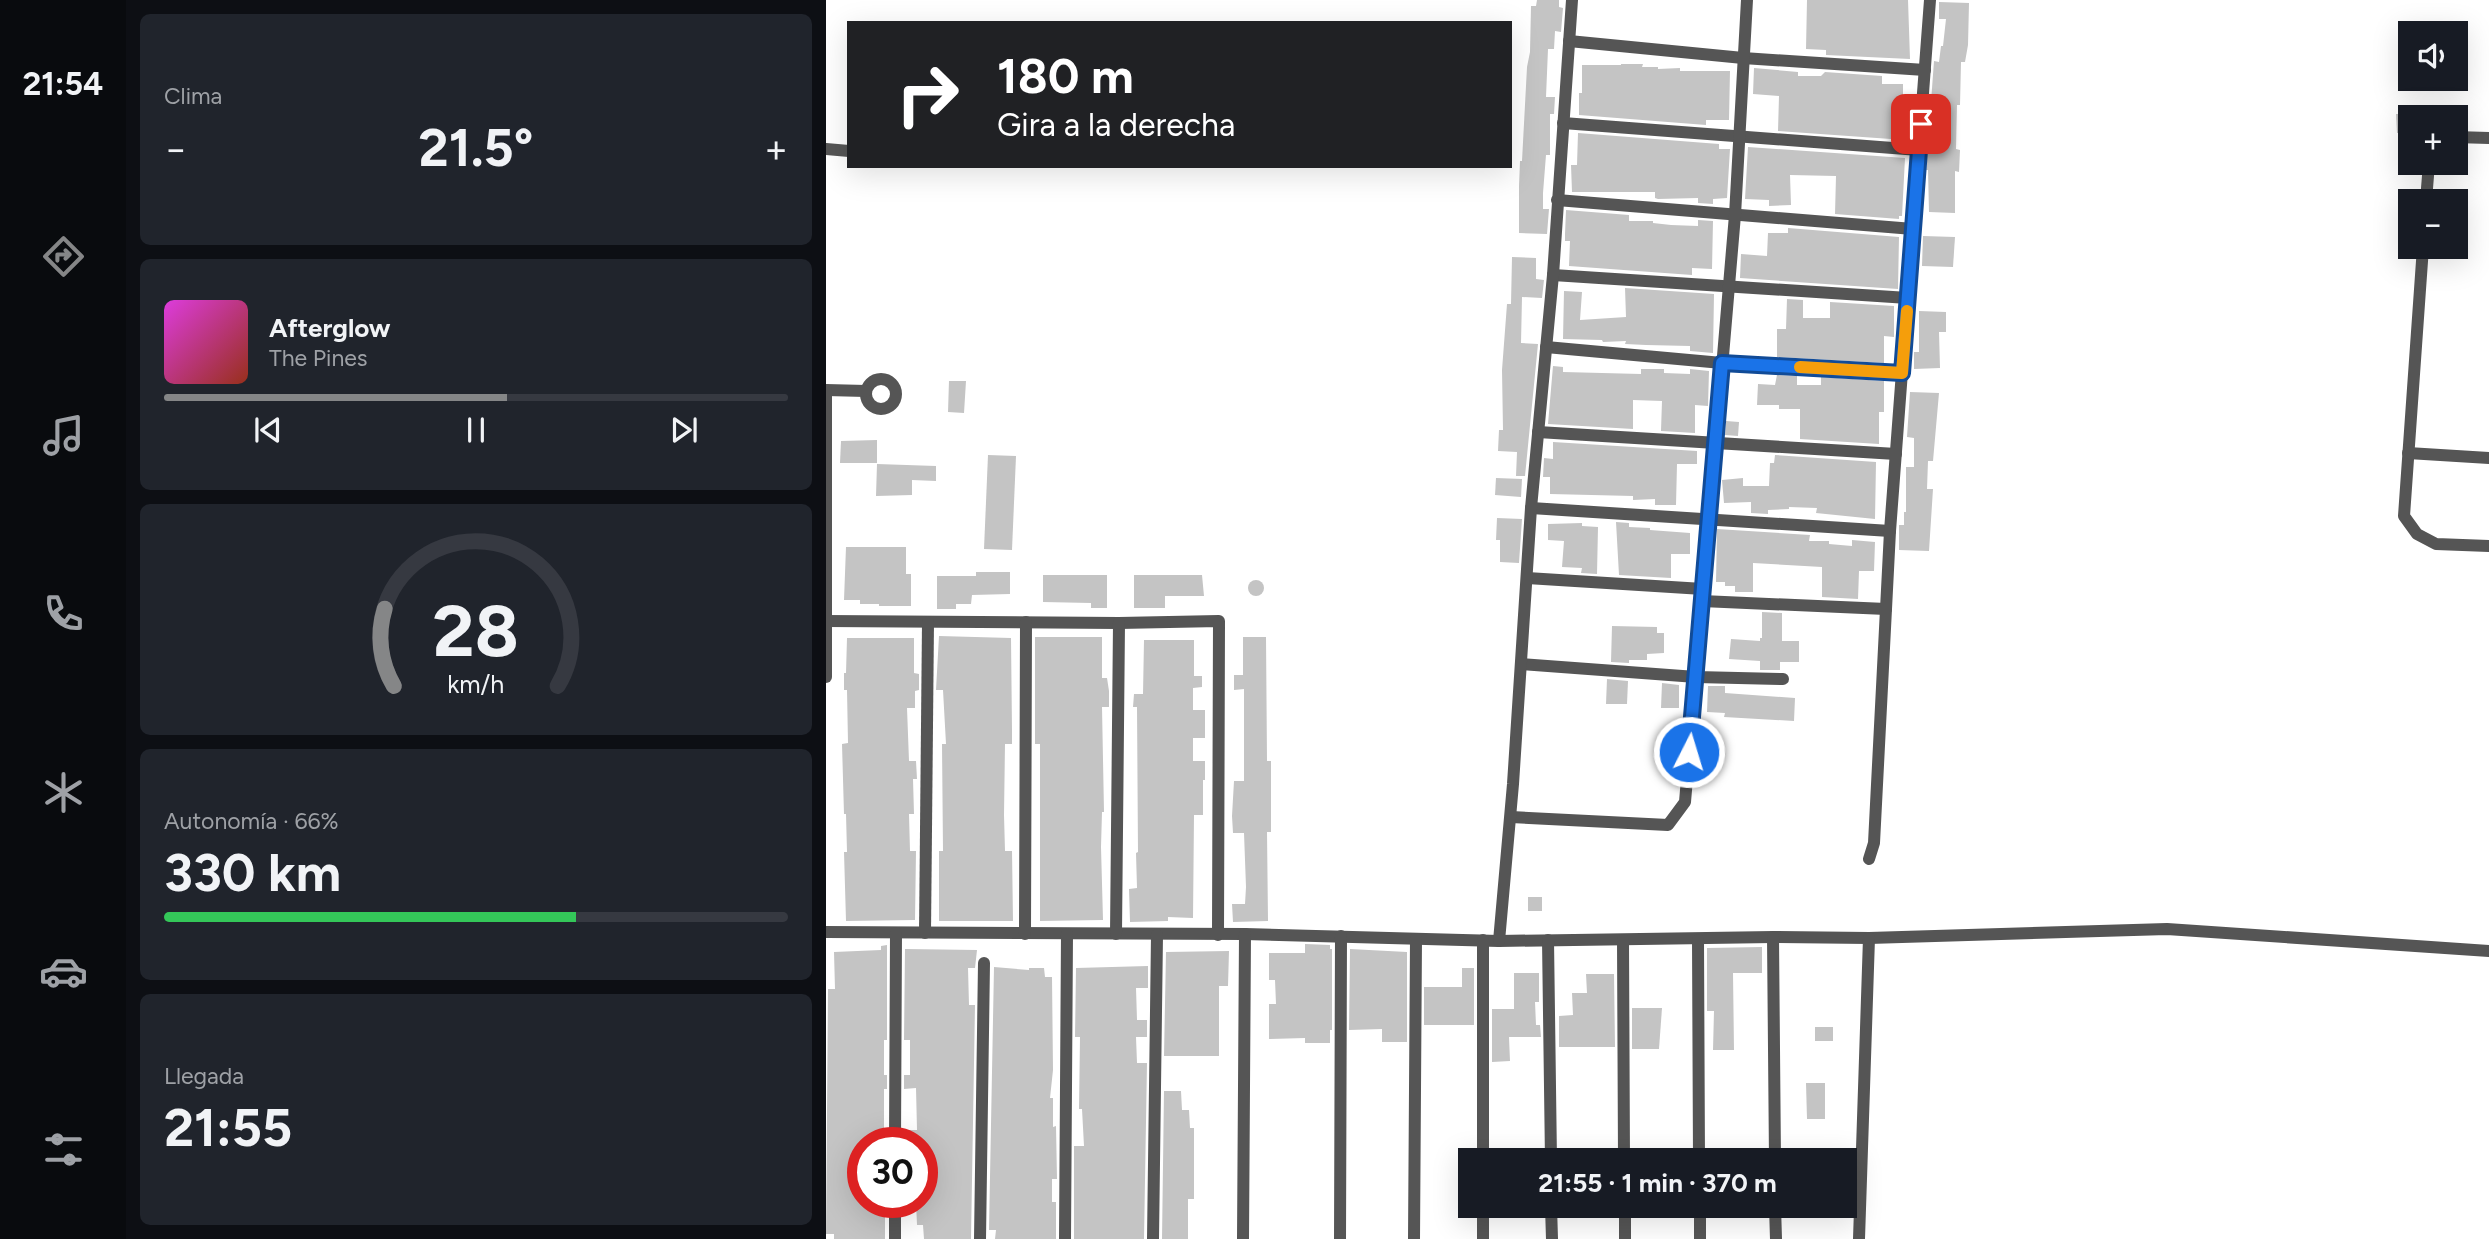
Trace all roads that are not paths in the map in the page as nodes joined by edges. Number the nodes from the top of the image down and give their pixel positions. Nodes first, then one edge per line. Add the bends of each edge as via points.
1 (1572, 0) edge
2 (1747, 0) edge
3 (1930, 0) edge
4 (1569, 41) junction
5 (1743, 58) junction
6 (1925, 70) junction
7 (1563, 123) junction
8 (1740, 136) junction
9 (2468, 137) edge
10 (2489, 138) edge
11 (826, 149) edge
12 (1919, 150) junction
13 (847, 151) edge
14 (1557, 200) junction
15 (1735, 215) junction
16 (1913, 229) junction
17 (2422, 259) edge
18 (1553, 275) junction
19 (1728, 286) junction
20 (1908, 299) junction
21 (1546, 347) junction
22 (1722, 363) junction
23 (1902, 373) junction
24 (826, 390) edge
25 (866, 391) dead end
26 (1538, 432) junction
27 (1715, 443) junction
28 (2408, 453) junction
29 (1896, 454) junction
30 (2489, 458) edge
31 (1531, 508) junction
32 (1709, 520) junction
33 (1890, 531) junction
34 (2489, 546) edge
35 (1527, 578) junction
36 (1702, 595) junction
37 (1886, 609) junction
38 (826, 621) edge
39 (928, 622) junction
40 (1026, 622) junction
41 (1119, 623) junction
42 (1521, 664) junction
43 (826, 677) edge
44 (1696, 677) junction
45 (1783, 679) dead end
46 (1511, 817) junction
47 (1869, 859) dead end
48 (826, 932) edge
49 (897, 933) junction
50 (925, 933) junction
51 (1025, 934) junction
52 (1067, 934) junction
53 (1116, 934) junction
54 (1245, 934) junction
55 (1157, 935) junction
56 (1218, 935) junction
57 (1341, 936) junction
58 (1773, 937) junction
59 (1416, 939) junction
60 (1869, 939) junction
61 (1483, 940) junction
62 (1548, 940) junction
63 (1623, 940) junction
64 (1698, 940) junction
65 (1499, 941) junction
66 (2489, 951) edge
67 (984, 963) dead end
68 (895, 1127) edge
69 (1483, 1148) edge
70 (1551, 1148) edge
71 (1624, 1148) edge
72 (1699, 1148) edge
73 (1775, 1148) edge
74 (895, 1218) edge
75 (1483, 1218) edge
76 (1551, 1218) edge
77 (1625, 1218) edge
78 (1700, 1218) edge
79 (1775, 1218) edge
80 (895, 1239) edge
81 (980, 1239) edge
82 (1065, 1239) edge
83 (1153, 1239) edge
84 (1243, 1239) edge
85 (1340, 1239) edge
86 (1414, 1239) edge
87 (1483, 1239) edge
88 (1552, 1239) edge
89 (1625, 1239) edge
90 (1700, 1239) edge
91 (1776, 1239) edge
92 (1859, 1239) edge

1 - 4 street
2 - 5 street
3 - 6 street
4 - 5 street
4 - 7 street
5 - 6 street
5 - 8 street
6 - 12 street
7 - 8 street
7 - 14 street
8 - 12 street
8 - 15 street
9 - 10 street
11 - 13 street
12 - 16 street
14 - 15 street
14 - 18 street
15 - 16 street
15 - 19 street
16 - 20 street
17 - 28 street
18 - 19 street
18 - 21 street
19 - 20 street
19 - 22 street
20 - 23 street
21 - 22 street
21 - 26 street
22 - 23 street
22 - 27 street
23 - 29 street
24 - 25 street
24 - 38 street
26 - 27 street
26 - 31 street
27 - 29 street
27 - 32 street
28 - 30 street
28 - 34 street via 2404,516 2417,534 2436,544
29 - 33 street
31 - 32 street
31 - 35 street
32 - 33 street
32 - 36 street
33 - 37 street
35 - 36 street
35 - 42 street
36 - 37 street
36 - 44 street
37 - 47 street via 1874,843
38 - 39 street
38 - 43 street
39 - 40 street
39 - 50 street
40 - 41 street
40 - 51 street
41 - 53 street
41 - 56 street via 1219,621
42 - 44 street
42 - 46 street
44 - 45 street
44 - 46 street via 1685,802 1668,825
46 - 65 street
48 - 49 street
49 - 50 street
49 - 68 street
50 - 51 street
51 - 52 street
52 - 53 street
52 - 82 street
53 - 55 street
54 - 56 street
54 - 57 street
54 - 84 street
55 - 56 street
55 - 83 street
57 - 59 street
57 - 85 street
58 - 60 street
58 - 64 street
58 - 73 street
59 - 61 street
59 - 86 street
60 - 66 street via 2167,929
60 - 92 street
61 - 65 street
61 - 69 street
62 - 63 street
62 - 65 street
62 - 70 street
63 - 64 street
63 - 71 street
64 - 72 street
67 - 81 street
74 - 80 street
75 - 87 street
76 - 88 street
77 - 89 street
78 - 90 street
79 - 91 street

